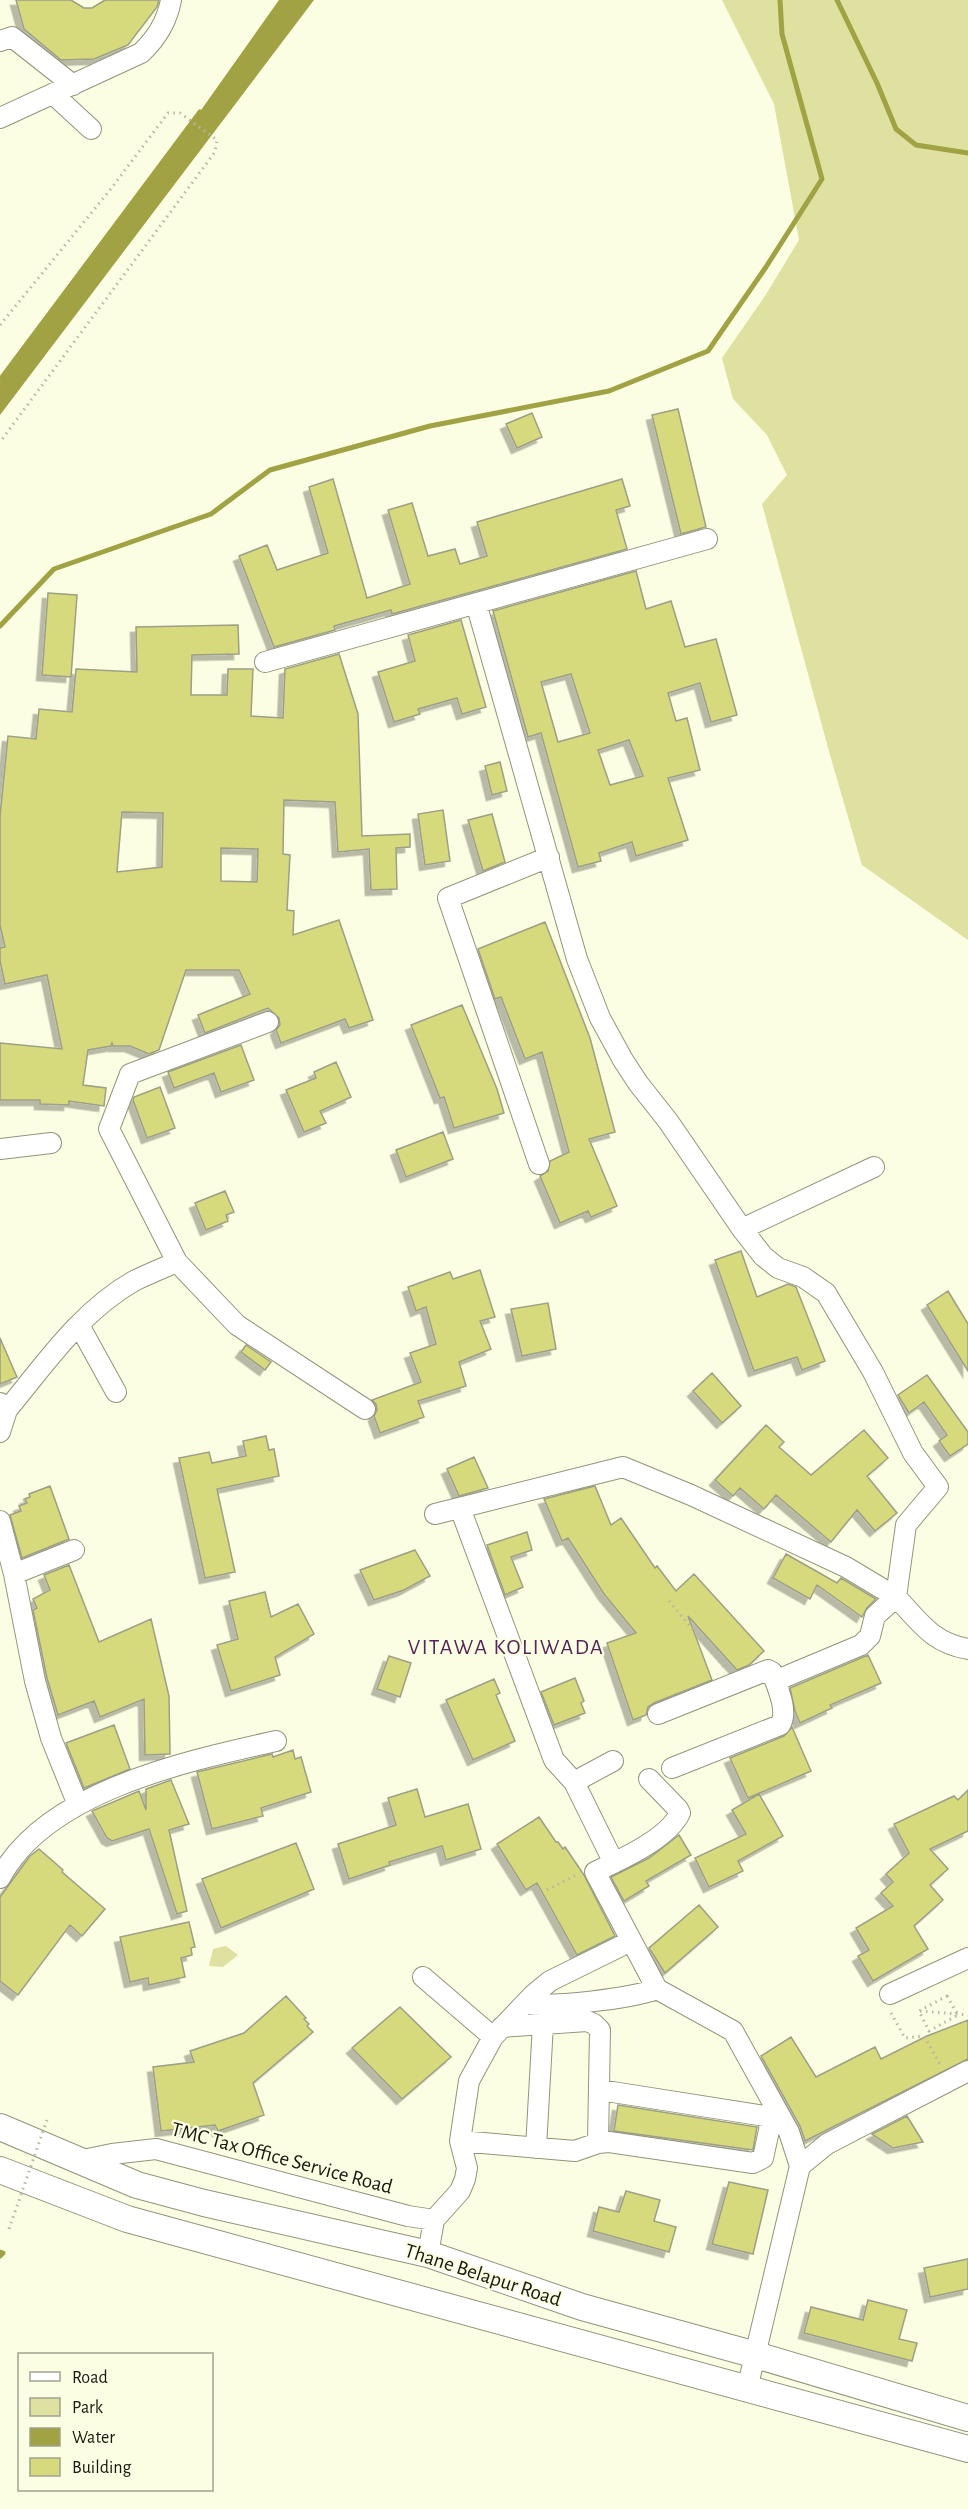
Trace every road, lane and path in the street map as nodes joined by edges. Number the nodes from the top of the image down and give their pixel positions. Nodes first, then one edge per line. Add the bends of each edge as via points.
1 (171, 0) edge
2 (0, 41) edge
3 (72, 85) junction
4 (52, 94) junction
5 (0, 118) edge
6 (91, 129) dead end
7 (0, 325) edge
8 (0, 442) edge
9 (707, 539) dead end
10 (476, 603) junction
11 (265, 662) dead end
12 (549, 858) junction
13 (268, 1022) dead end
14 (51, 1143) dead end
15 (0, 1149) edge
16 (539, 1164) dead end
17 (874, 1167) dead end
18 (742, 1229) junction
19 (177, 1262) junction
20 (79, 1325) junction
21 (116, 1392) dead end
22 (3, 1407) edge
23 (365, 1409) dead end
24 (0, 1432) edge
25 (460, 1508) junction
26 (435, 1514) dead end
27 (0, 1521) edge
28 (74, 1550) dead end
29 (14, 1574) junction
30 (896, 1597) junction
31 (669, 1601) dead end
32 (968, 1649) edge
33 (737, 1681) junction
34 (775, 1681) junction
35 (658, 1714) dead end
36 (276, 1741) dead end
37 (614, 1761) dead end
38 (672, 1768) dead end
39 (650, 1779) dead end
40 (574, 1782) junction
41 (78, 1805) junction
42 (614, 1863) junction
43 (595, 1872) junction
44 (0, 1878) edge
45 (548, 1890) dead end
46 (621, 1946) dead end
47 (968, 1958) edge
48 (423, 1977) dead end
49 (657, 1989) junction
50 (890, 1994) joint
51 (525, 2004) junction
52 (919, 2011) junction
53 (958, 2015) junction
54 (968, 2015) edge
55 (543, 2024) junction
56 (498, 2032) junction
57 (940, 2064) dead end
58 (968, 2071) edge
59 (600, 2090) junction
60 (47, 2120) dead end
61 (0, 2127) edge
62 (768, 2135) junction
63 (791, 2139) junction
64 (460, 2141) junction
65 (598, 2143) junction
66 (536, 2148) junction
67 (83, 2160) junction
68 (800, 2166) junction
69 (0, 2170) edge
70 (434, 2220) junction
71 (9, 2229) dead end
72 (428, 2254) junction
73 (756, 2355) junction
74 (747, 2389) junction
75 (968, 2418) edge
76 (968, 2450) edge

1 - 3 street via 157,36 141,53
2 - 3 street via 12,37
3 - 4 street
4 - 5 street
4 - 6 street
7 - 8 path via 168,113 180,112 218,140 215,152
9 - 10 street
10 - 11 street
10 - 12 street
12 - 16 street via 448,898
12 - 18 street via 578,959 600,1018 633,1076
13 - 19 street via 130,1074 121,1096 109,1129
14 - 15 street
17 - 18 street
18 - 30 street via 778,1268 803,1277 826,1293 873,1372 913,1453 938,1487 906,1525
19 - 20 street via 133,1282
19 - 23 street via 237,1325
20 - 21 street
20 - 22 street
22 - 24 street
25 - 26 street
25 - 30 street via 623,1467 846,1567
25 - 40 street via 554,1760
27 - 29 street
28 - 29 street
29 - 41 street via 35,1681
30 - 32 street via 938,1640
30 - 34 street via 875,1616 870,1636 861,1646
31 - 33 path
33 - 34 street via 768,1670
33 - 35 street
34 - 38 street via 783,1710 780,1725
36 - 41 street via 166,1768
37 - 40 street
39 - 42 street via 680,1813 663,1833
40 - 42 street
41 - 44 street via 40,1828 9,1861
42 - 43 street
43 - 45 path via 579,1874
43 - 49 street
46 - 51 street via 550,1981
47 - 50 street
48 - 56 street
49 - 51 street via 641,1994
49 - 63 street via 733,2031
50 - 57 path via 884,2001 905,2038 924,2036
51 - 56 street
52 - 53 path
52 - 53 path via 947,1996
52 - 53 path via 929,2031
53 - 54 path
55 - 56 street
55 - 59 street via 594,2024 601,2036
55 - 66 street
56 - 64 street via 469,2081
58 - 68 street via 827,2144
59 - 62 street via 765,2116 770,2126
59 - 65 street
60 - 71 path, bridge
61 - 67 main road, Thane Belapur Road
62 - 63 street
62 - 65 street via 763,2158 753,2163
63 - 68 street
64 - 66 street
64 - 70 street via 467,2168 465,2179 460,2191
65 - 66 street via 575,2151
67 - 70 street, TMC Tax Office Service Road via 156,2149
67 - 72 main road, Thane Belapur Road via 148,2188
68 - 73 street
69 - 74 main road, Thane Belapur Road via 127,2219
70 - 72 street
72 - 73 main road, Thane Belapur Road via 582,2307
73 - 74 street
73 - 75 main road, Thane Belapur Road
74 - 76 main road, Thane Belapur Road

